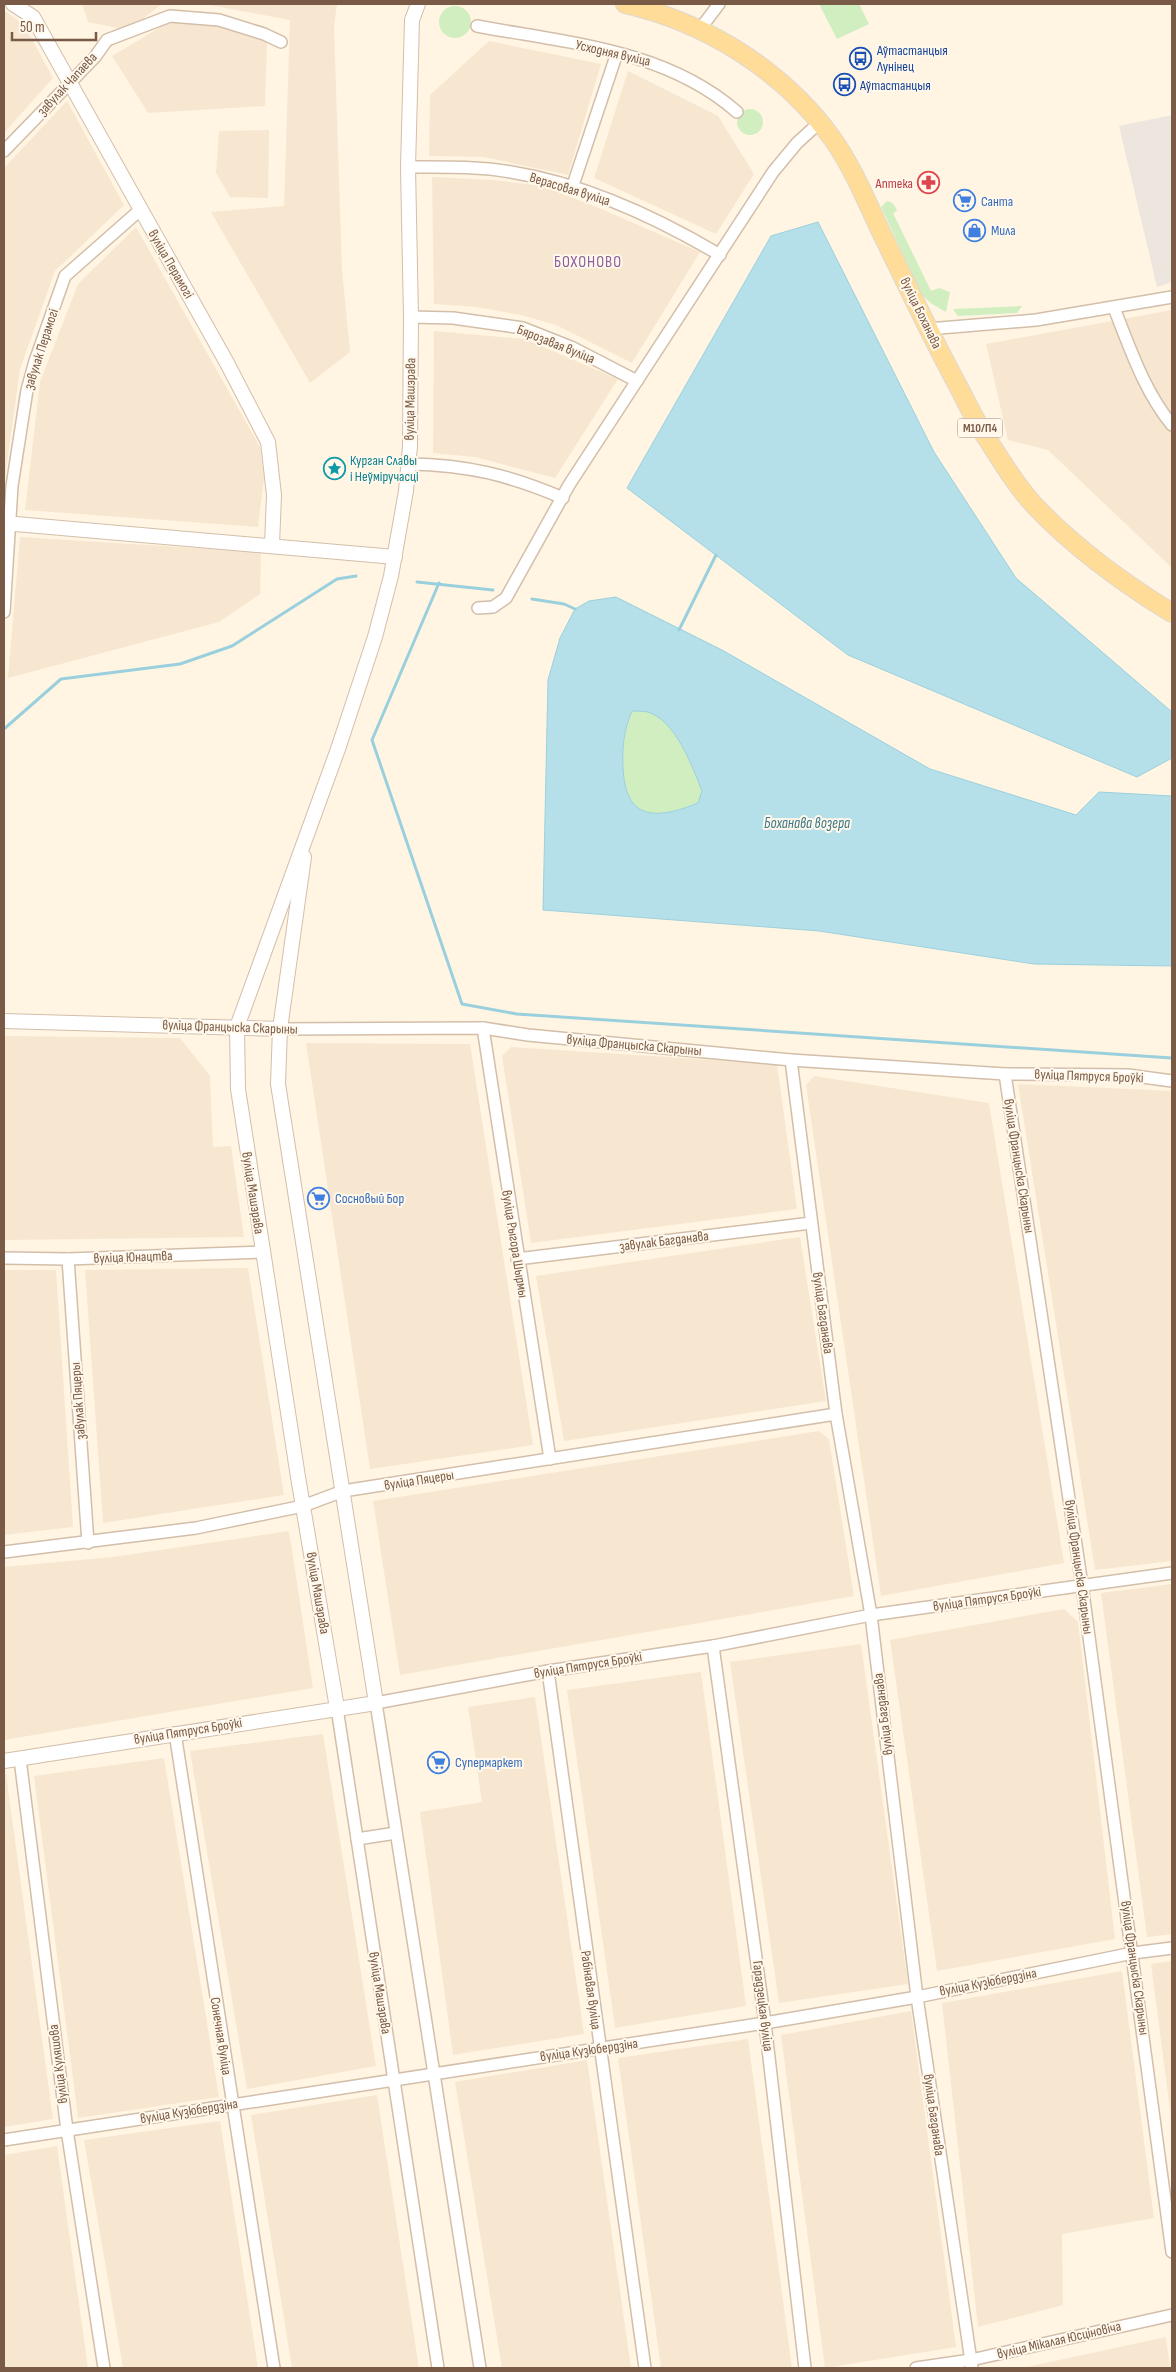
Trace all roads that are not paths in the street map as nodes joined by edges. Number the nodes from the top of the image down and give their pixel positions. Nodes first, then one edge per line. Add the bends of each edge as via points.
1 (13, 4) edge
2 (625, 4) edge
3 (719, 4) edge
4 (413, 8) edge
5 (477, 26) dead end
6 (700, 29) junction
7 (281, 42) dead end
8 (617, 53) junction
9 (69, 84) junction
10 (737, 112) dead end
11 (820, 122) junction
12 (4, 151) edge
13 (408, 167) junction
14 (572, 188) junction
15 (140, 210) junction
16 (720, 255) junction
17 (1172, 297) edge
18 (1114, 308) junction
19 (411, 317) junction
20 (928, 329) junction
21 (638, 381) junction
22 (1172, 425) edge
23 (409, 464) junction
24 (563, 498) junction
25 (7, 523) edge
26 (272, 545) junction
27 (395, 557) junction
28 (478, 608) dead end
29 (4, 612) edge
30 (1172, 614) edge
31 (308, 827) junction
32 (4, 1021) edge
33 (237, 1026) junction
34 (483, 1028) junction
35 (280, 1029) junction
36 (791, 1060) junction
37 (1005, 1074) junction
38 (1172, 1081) edge
39 (811, 1223) junction
40 (262, 1252) junction
41 (4, 1258) edge
42 (68, 1259) junction
43 (517, 1259) junction
44 (836, 1414) junction
45 (550, 1459) junction
46 (343, 1491) junction
47 (303, 1506) junction
48 (88, 1543) junction
49 (4, 1552) edge
50 (1172, 1573) edge
51 (1082, 1585) junction
52 (871, 1615) junction
53 (713, 1646) junction
54 (548, 1671) junction
55 (376, 1702) junction
56 (337, 1708) junction
57 (175, 1733) junction
58 (20, 1759) junction
59 (4, 1761) edge
60 (396, 1833) junction
61 (357, 1839) junction
62 (1172, 1948) edge
63 (1133, 1953) junction
64 (916, 1996) junction
65 (765, 2023) junction
66 (599, 2048) junction
67 (433, 2073) junction
68 (393, 2079) junction
69 (231, 2104) junction
70 (66, 2130) junction
71 (4, 2140) edge
72 (1172, 2252) edge
73 (1172, 2315) edge
74 (971, 2364) edge
75 (104, 2368) edge
76 (274, 2368) edge
77 (438, 2368) edge
78 (480, 2368) edge
79 (645, 2368) edge
80 (805, 2368) edge
81 (916, 2368) edge

1 - 9 street, вуліца Перамогі via 33,17
2 - 6 main road, М10/П4
3 - 6 street
4 - 13 street, вуліца Машэрава
5 - 8 street, Усходняя вуліца
6 - 11 main road, вуліца Боханава / М10/П4 via 768,73
7 - 9 street, завулак Чапаева via 219,20 170,16 107,40
8 - 10 street, Усходняя вуліца via 656,63 681,74
8 - 14 street
9 - 12 street, завулак Чапаева
9 - 15 street, вуліца Перамогі
11 - 16 street via 773,172
11 - 20 main road, вуліца Боханава / М10/П4 via 860,186
13 - 14 street, Верасовая вуліца via 464,167 511,172
13 - 19 street, вуліца Машэрава
14 - 16 street, Верасовая вуліца via 664,224
15 - 25 street, завулак Перамогі via 65,276 27,390
15 - 26 street, вуліца Перамогі via 268,442 274,495
16 - 21 street
17 - 18 street
18 - 20 street via 1036,320
18 - 22 street via 1144,381
19 - 21 street, Бярозавая вуліца via 453,318 523,328 571,347
19 - 23 street, вуліца Машэрава
20 - 30 main road, вуліца Боханава / М10/П4 via 986,439 1034,505 1124,584
21 - 24 street
23 - 24 street via 448,465 489,472
23 - 27 street, вуліца Машэрава
24 - 28 street via 506,598 493,607
25 - 26 street
25 - 29 street
26 - 27 street
27 - 31 street, вуліца Машэрава via 375,637
31 - 33 street, вуліца Машэрава
31 - 35 street, вуліца Машэрава
32 - 33 street, вуліца Францыска Скарыны
33 - 35 street, вуліца Францыска Скарыны
33 - 40 street, вуліца Машэрава via 238,1089
34 - 35 street, вуліца Францыска Скарыны
34 - 36 street, вуліца Францыска Скарыны
34 - 43 street, вуліца Рыгора Шырмы
35 - 46 street, вуліца Машэрава via 278,1084
36 - 37 street, вуліца Францыска Скарыны
36 - 39 street, вуліца Багданава
37 - 38 street, вуліца Пятруся Броўкі via 1128,1075
37 - 51 street, вуліца Францыска Скарыны
39 - 43 street, завулак Багданава
39 - 44 street, вуліца Багданава
40 - 42 street, вуліца Юнацтва
40 - 47 street, вуліца Машэрава
41 - 42 street, вуліца Юнацтва
42 - 48 street, завулак Пяцеры
43 - 45 street, вуліца Рыгора Шырмы
44 - 45 street, вуліца Пяцеры
44 - 52 street, вуліца Багданава
45 - 46 street, вуліца Пяцеры
46 - 47 street, вуліца Пяцеры
46 - 55 street, вуліца Машэрава
47 - 48 street, вуліца Пяцеры via 196,1528
47 - 56 street, вуліца Машэрава
48 - 49 street, вуліца Пяцеры
50 - 51 street, вуліца Пятруся Броўкі
51 - 52 street, вуліца Пятруся Броўкі
51 - 63 street, вуліца Францыска Скарыны
52 - 53 street, вуліца Пятруся Броўкі
52 - 64 street, вуліца Багданава
53 - 54 street, вуліца Пятруся Броўкі
53 - 65 street, Гарадзецкая вуліца
54 - 55 street, вуліца Пятруся Броўкі
54 - 66 street, Рабінавая вуліца
55 - 56 street, вуліца Пятруся Броўкі
55 - 60 street, вуліца Машэрава
56 - 57 street, вуліца Пятруся Броўкі
56 - 61 street, вуліца Машэрава
57 - 58 street, вуліца Пятруся Броўкі
57 - 69 street, Сонечная вуліца
58 - 59 street, вуліца Пятруся Броўкі
58 - 70 street, вуліца Куляшова
60 - 61 street
60 - 67 street, вуліца Машэрава
61 - 68 street, вуліца Машэрава
62 - 63 street, вуліца Кузюбердзіна
63 - 64 street, вуліца Кузюбердзіна
63 - 72 street, вуліца Францыска Скарыны
64 - 65 street, вуліца Кузюбердзіна
64 - 74 street, вуліца Багданава
65 - 66 street, вуліца Кузюбердзіна
65 - 80 street, Гарадзецкая вуліца
66 - 67 street, вуліца Кузюбердзіна
66 - 79 street, Рабінавая вуліца
67 - 68 street, вуліца Кузюбердзіна
67 - 78 street, вуліца Машэрава
68 - 69 street, вуліца Кузюбердзіна
68 - 77 street, вуліца Машэрава
69 - 70 street, вуліца Кузюбердзіна
69 - 76 street, Сонечная вуліца
70 - 71 street, вуліца Кузюбердзіна
70 - 75 street, вуліца Куляшова
73 - 74 street, вуліца Мікалая Юсціновіча
74 - 81 street, вуліца Мікалая Юсціновіча

